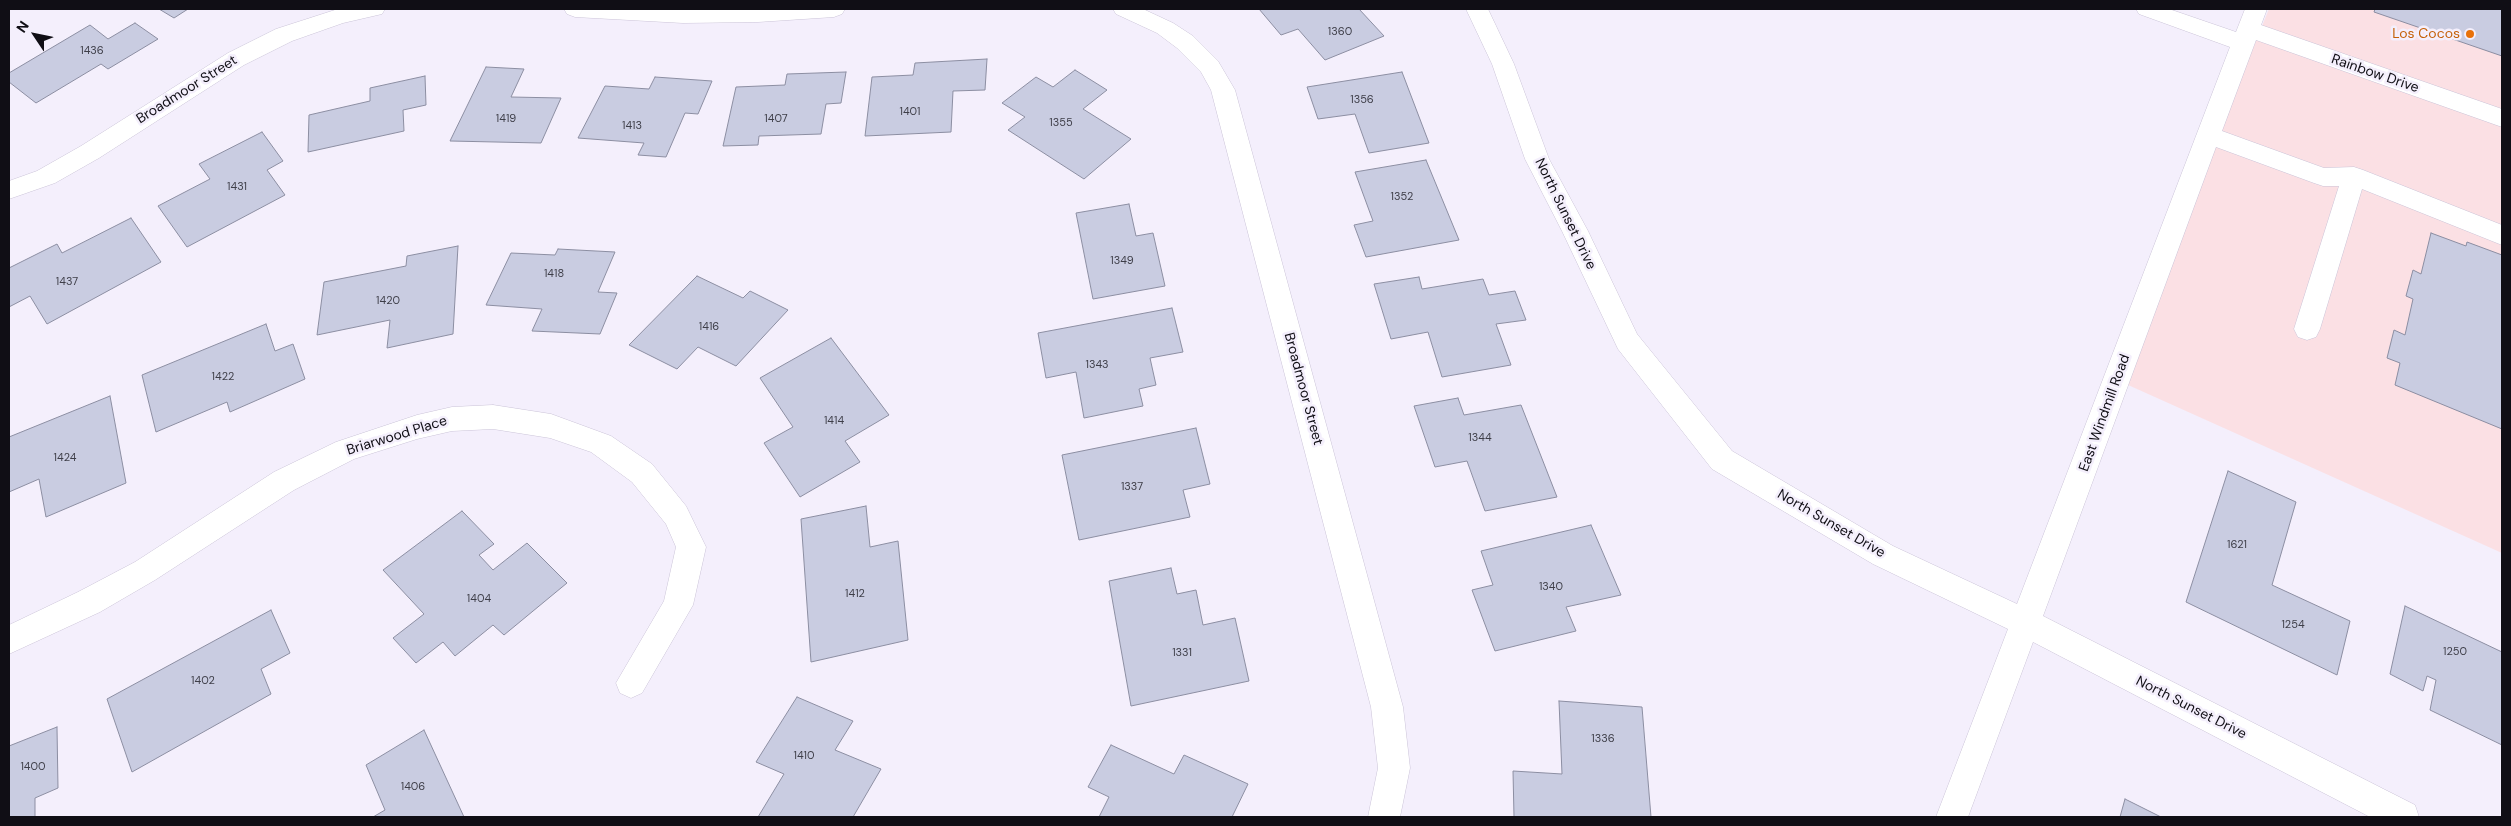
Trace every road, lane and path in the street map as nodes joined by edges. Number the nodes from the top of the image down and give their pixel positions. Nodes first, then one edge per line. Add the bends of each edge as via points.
1 (374, 9) edge
2 (575, 9) edge
3 (834, 9) edge
4 (1124, 9) edge
5 (1477, 9) edge
6 (2147, 9) edge
7 (2249, 27) edge
8 (2502, 118) edge
9 (2209, 135) junction
10 (2354, 176) junction
11 (9, 190) edge
12 (2502, 235) edge
13 (2307, 329) dead end
14 (2026, 623) junction
15 (9, 640) edge
16 (632, 683) dead end
17 (1384, 817) edge
18 (1952, 817) edge
19 (2403, 817) edge

1 - 11 street, Broadmoor Street via 339,16 284,35 236,59 46,177
2 - 3 street via 683,15
4 - 17 street, Broadmoor Street via 1165,28 1185,42 1210,68 1223,90 1388,707 1394,768
5 - 14 street, North Sunset Drive via 1503,64 1537,159 1627,341 1722,460 1883,555
6 - 7 street, Rainbow Drive
7 - 8 street, Rainbow Drive
7 - 9 street, East Windmill Road
9 - 10 street via 2323,177
9 - 14 street, East Windmill Road
10 - 12 street
10 - 13 street
14 - 18 street, East Windmill Road
14 - 19 street, North Sunset Drive
15 - 16 street, Briarwood Place via 137,575 284,481 346,450 434,423 493,417 551,426 601,444 642,473 676,515 691,547 678,605

